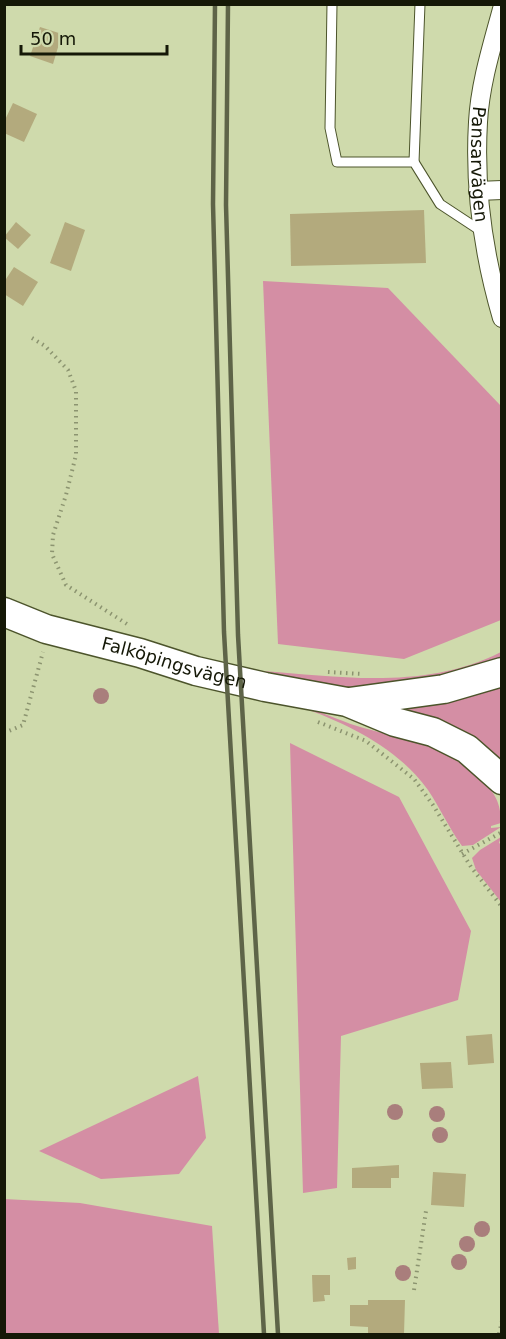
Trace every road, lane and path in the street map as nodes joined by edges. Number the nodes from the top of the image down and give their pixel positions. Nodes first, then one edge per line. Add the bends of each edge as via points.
1 (332, 4) edge
2 (420, 4) edge
3 (501, 9) edge
4 (414, 162) junction
5 (501, 190) edge
6 (478, 191) junction
7 (481, 231) junction
8 (501, 318) edge
9 (32, 338) dead end
10 (4, 612) edge
11 (118, 626) dead end
12 (34, 648) dead end
13 (43, 651) junction
14 (55, 654) dead end
15 (319, 672) dead end
16 (501, 672) edge
17 (364, 674) dead end
18 (347, 702) junction
19 (317, 722) dead end
20 (4, 733) edge
21 (501, 780) edge
22 (501, 832) edge
23 (462, 854) junction
24 (501, 907) edge
25 (426, 1211) dead end
26 (414, 1290) dead end
27 (501, 1321) edge
28 (499, 1335) edge

1 - 4 lane via 330,128 337,162
2 - 4 lane
3 - 6 street, Pansarvägen via 485,71 478,121
4 - 7 lane via 440,204
5 - 6 street
6 - 7 street, Pansarvägen
7 - 8 street, Pansarvägen
9 - 11 path via 68,369 76,391 76,455 53,536 52,554 66,585 128,627
10 - 18 main road, Falköpingsvägen via 46,629 196,671
12 - 13 path
13 - 14 path
13 - 20 path via 23,725
15 - 17 path
16 - 18 main road, Falköpingsvägen via 444,689
18 - 21 main road, Falköpingsvägen via 395,722 433,732 467,749
19 - 23 path via 366,741 414,779
22 - 23 path
23 - 24 path
25 - 26 path
27 - 28 path

